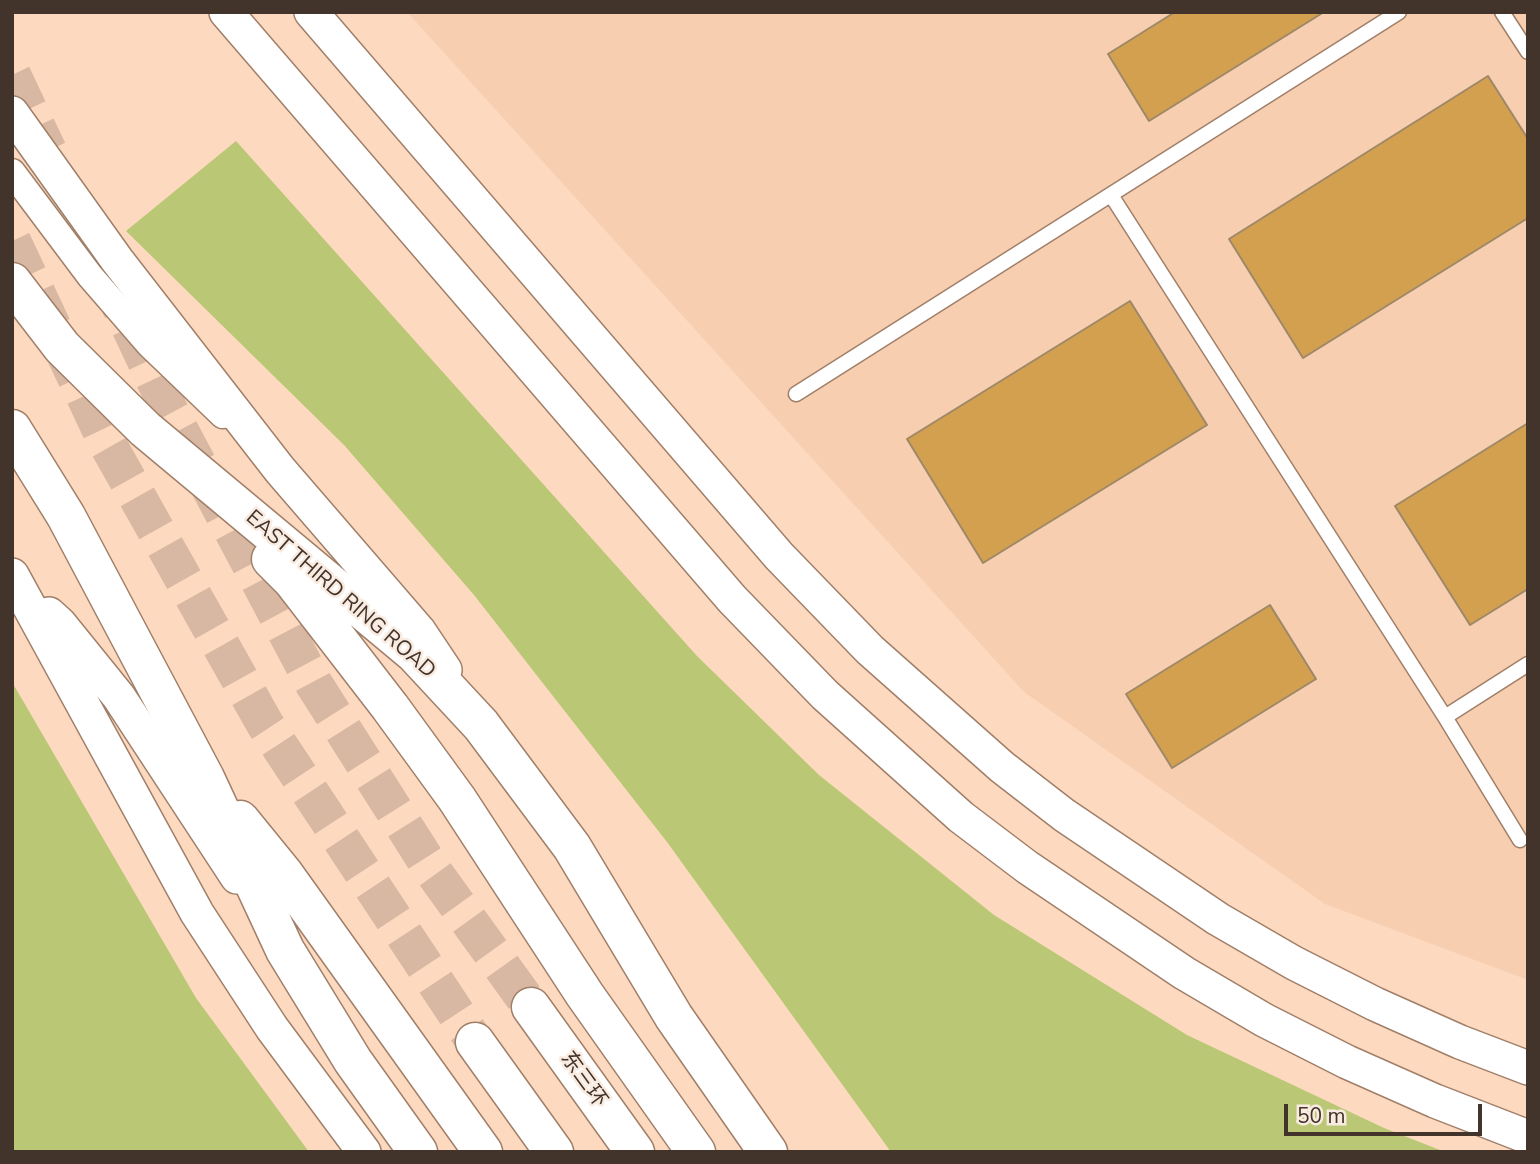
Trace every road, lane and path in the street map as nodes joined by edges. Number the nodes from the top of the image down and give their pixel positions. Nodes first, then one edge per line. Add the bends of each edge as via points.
1 (226, 12) edge
2 (311, 12) edge
3 (1399, 12) edge
4 (1502, 12) edge
5 (1528, 52) edge
6 (12, 113) edge
7 (12, 172) edge
8 (1111, 195) junction
9 (12, 282) edge
10 (796, 394) dead end
11 (12, 429) edge
12 (145, 429) junction
13 (279, 470) junction
14 (16, 581) edge
15 (1528, 664) edge
16 (1445, 717) junction
17 (481, 725) junction
18 (205, 778) junction
19 (1520, 840) dead end
20 (285, 950) junction
21 (531, 1007) tunnel mouth
22 (475, 1042) tunnel mouth
23 (1528, 1068) edge
24 (1528, 1137) edge
25 (364, 1152) edge
26 (418, 1152) edge
27 (483, 1152) edge
28 (554, 1152) edge
29 (635, 1152) edge
30 (696, 1152) edge
31 (768, 1152) edge

1 - 24 street via 732,598 825,695 961,817 1161,958 1264,1020 1410,1090
2 - 23 street via 779,556 870,650 992,759 1075,823 1217,919 1375,1004
3 - 8 lane
4 - 5 lane
6 - 13 street via 117,260
7 - 13 street via 90,276 149,344
8 - 10 lane
8 - 16 lane
9 - 12 main road, EAST THIRD RING ROAD via 62,347
11 - 18 main road via 66,516
12 - 17 main road, EAST THIRD RING ROAD via 415,654
12 - 30 main road via 292,580 390,707
13 - 17 street via 419,631
14 - 20 street via 60,624 119,698
14 - 25 street via 197,913 272,1028
15 - 16 lane
16 - 19 lane
17 - 31 main road, EAST THIRD RING ROAD via 572,847 674,1017
18 - 20 main road
18 - 27 main road via 284,874
20 - 26 main road via 353,1061
21 - 29 main road, 东三环
22 - 28 main road

